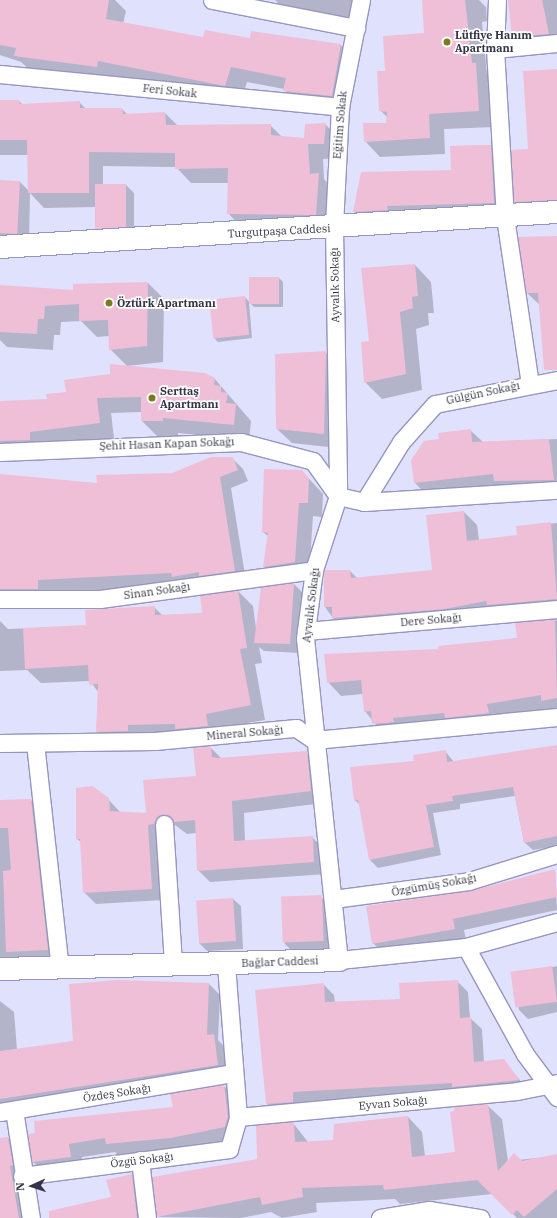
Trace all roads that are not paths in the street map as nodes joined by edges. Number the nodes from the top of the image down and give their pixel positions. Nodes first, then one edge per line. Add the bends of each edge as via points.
1 (212, 0) edge
2 (362, 0) edge
3 (497, 0) edge
4 (356, 28) junction
5 (557, 43) edge
6 (495, 49) junction
7 (0, 74) edge
8 (340, 107) junction
9 (557, 212) edge
10 (505, 217) junction
11 (334, 227) junction
12 (0, 247) edge
13 (557, 380) edge
14 (530, 384) junction
15 (0, 452) edge
16 (557, 490) edge
17 (338, 496) junction
18 (364, 502) junction
19 (314, 570) junction
20 (0, 599) edge
21 (557, 609) edge
22 (306, 631) junction
23 (557, 717) edge
24 (314, 740) junction
25 (35, 742) junction
26 (0, 743) edge
27 (164, 824) dead end
28 (557, 854) edge
29 (333, 898) junction
30 (557, 922) edge
31 (466, 947) junction
32 (340, 960) junction
33 (226, 963) junction
34 (173, 964) junction
35 (60, 968) junction
36 (0, 969) edge
37 (234, 1073) junction
38 (554, 1088) edge
39 (7, 1111) edge
40 (238, 1117) junction
41 (140, 1160) junction
42 (22, 1176) junction
43 (430, 1214) edge
44 (31, 1218) edge
45 (147, 1218) edge
46 (380, 1218) edge
47 (480, 1218) edge

1 - 4 street
2 - 4 street, Eğitim Sokak
3 - 6 street
4 - 8 street, Eğitim Sokak
5 - 6 street
6 - 10 street
7 - 8 street, Feri Sokak
8 - 11 street, Eğitim Sokak
9 - 10 street, Turgutpaşa Caddesi
10 - 11 street, Turgutpaşa Caddesi
10 - 14 street
11 - 12 street, Turgutpaşa Caddesi
11 - 17 street, Ayvalık Sokağı
13 - 14 street, Gülgün Sokağı
14 - 18 street, Gülgün Sokağı via 435,404 401,442
15 - 17 street, Şehit Hasan Kapan Sokağı via 241,442 313,461
16 - 18 street
17 - 18 street
17 - 19 street, Ayvalık Sokağı
19 - 20 street, Sinan Sokağı via 100,599
19 - 22 street, Ayvalık Sokağı
21 - 22 street, Dere Sokağı
22 - 24 street, Ayvalık Sokağı
23 - 24 street
24 - 25 street, Mineral Sokağı via 296,728 155,741
24 - 29 street, Ayvalık Sokağı
25 - 26 street, Mineral Sokağı
25 - 35 street
27 - 34 street
28 - 29 street, Özgümüş Sokağı via 469,881
29 - 32 street, Ayvalık Sokağı
30 - 31 street, Bağlar Caddesi
31 - 32 street, Bağlar Caddesi
31 - 38 street via 525,1054
32 - 33 street, Bağlar Caddesi
33 - 34 street, Bağlar Caddesi
33 - 37 street
34 - 35 street, Bağlar Caddesi
35 - 36 street, Bağlar Caddesi
37 - 39 street, Özdeş Sokağı
37 - 40 street
38 - 40 street, Eyvan Sokağı
39 - 42 street
40 - 41 street, Özgü Sokağı via 229,1149
41 - 42 street, Özgü Sokağı
41 - 45 street
42 - 44 street
43 - 46 street
43 - 47 street

